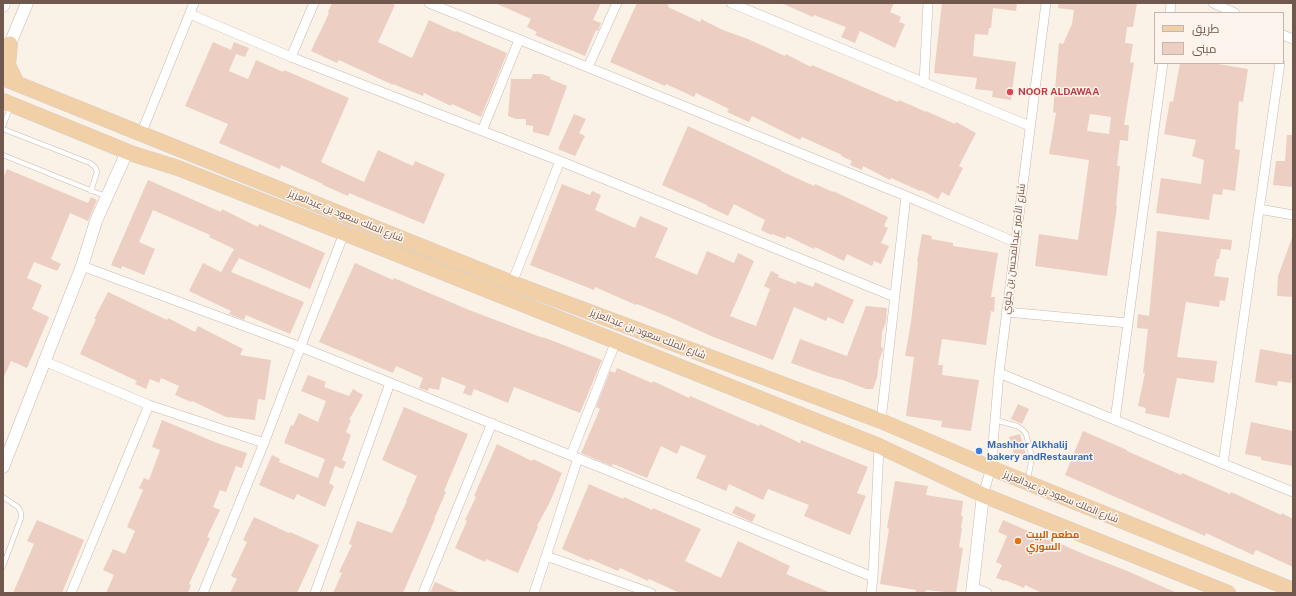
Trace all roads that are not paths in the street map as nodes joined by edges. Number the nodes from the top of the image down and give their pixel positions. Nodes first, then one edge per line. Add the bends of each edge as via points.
1 (4, 3) edge
2 (26, 3) edge
3 (194, 3) edge
4 (314, 3) edge
5 (429, 3) edge
6 (617, 3) edge
7 (731, 3) edge
8 (928, 3) edge
9 (1046, 3) edge
10 (1213, 3) edge
11 (3, 6) edge
12 (746, 6) edge
13 (1233, 12) edge
14 (190, 14) junction
15 (519, 40) junction
16 (7, 49) edge
17 (291, 57) junction
18 (1163, 64) edge
19 (1280, 64) edge
20 (588, 67) junction
21 (3, 78) edge
22 (924, 83) junction
23 (17, 84) junction
24 (3, 91) edge
25 (7, 103) edge
26 (3, 126) edge
27 (1030, 126) junction
28 (3, 129) edge
29 (482, 131) junction
30 (141, 134) junction
31 (130, 153) junction
32 (3, 155) edge
33 (560, 161) junction
34 (178, 168) junction
35 (91, 191) junction
36 (906, 196) junction
37 (107, 197) junction
38 (1259, 209) junction
39 (1293, 215) edge
40 (344, 233) junction
41 (1015, 242) junction
42 (82, 266) junction
43 (512, 283) junction
44 (895, 297) junction
45 (1006, 312) junction
46 (1128, 323) junction
47 (616, 341) junction
48 (301, 347) junction
49 (44, 361) junction
50 (999, 373) junction
51 (390, 383) junction
52 (149, 405) junction
53 (995, 420) junction
54 (1115, 420) junction
55 (881, 421) junction
56 (492, 423) junction
57 (264, 443) junction
58 (879, 446) junction
59 (574, 457) junction
60 (1223, 464) junction
61 (3, 467) edge
62 (991, 468) junction
63 (1027, 483) junction
64 (1293, 492) edge
65 (983, 495) junction
66 (3, 497) edge
67 (546, 556) junction
68 (3, 566) edge
69 (873, 577) junction
70 (972, 590) edge
71 (1293, 590) edge
72 (71, 593) edge
73 (203, 593) edge
74 (315, 593) edge
75 (423, 593) edge
76 (534, 593) edge
77 (651, 593) edge
78 (871, 593) edge
79 (987, 593) edge
80 (1228, 593) edge

1 - 11 street
2 - 16 street
3 - 14 street
4 - 17 street
5 - 15 street
6 - 20 street
7 - 12 street
8 - 22 street
9 - 27 street, شارع الأمير عبدالمحسن بن جلوي
10 - 13 street
12 - 22 street
14 - 17 street
14 - 30 street
15 - 20 street
15 - 29 street
16 - 23 main road via 8,65
17 - 29 street
18 - 46 street
19 - 38 street
20 - 36 street
21 - 23 main road, شارع الملك سعود بن عبدالعزيز
22 - 27 street
23 - 30 main road, شارع الملك سعود بن عبدالعزيز
24 - 34 main road
25 - 26 lane
25 - 31 main road, شارع الملك سعود بن عبدالعزيز
27 - 41 street, شارع الأمير عبدالمحسن بن جلوي
28 - 35 lane via 90,163 97,172
29 - 33 street
30 - 43 main road, شارع الملك سعود بن عبدالعزيز
31 - 34 main road, شارع الملك سعود بن عبدالعزيز
31 - 37 street
31 - 42 street via 103,224
32 - 35 lane
33 - 43 street
33 - 44 street
34 - 40 main road, شارع الملك سعود بن عبدالعزيز
35 - 37 lane
36 - 41 street
36 - 44 street
37 - 42 street via 96,221
38 - 39 street
38 - 60 street
40 - 47 main road, شارع الملك سعود بن عبدالعزيز
40 - 48 street
41 - 45 street, شارع الأمير عبدالمحسن بن جلوي
42 - 48 street
42 - 49 street
43 - 55 main road, شارع الملك سعود بن عبدالعزيز
44 - 55 street
45 - 46 street
45 - 50 street, شارع الأمير عبدالمحسن بن جلوي
46 - 54 street
47 - 58 main road, شارع الملك سعود بن عبدالعزيز
47 - 59 street
48 - 51 street
48 - 57 street
49 - 52 street
49 - 61 street
50 - 53 street, شارع الأمير عبدالمحسن بن جلوي
50 - 54 street
51 - 56 street
51 - 74 street
52 - 57 street
52 - 72 street
53 - 62 street, شارع الأمير عبدالمحسن بن جلوي
53 - 63 lane via 1017,426 1026,434 1032,457
54 - 60 street
55 - 62 main road, شارع الملك سعود بن عبدالعزيز
56 - 59 street
56 - 75 street
57 - 73 street
58 - 65 main road, شارع الملك سعود بن عبدالعزيز
58 - 69 street
59 - 67 street
59 - 69 street
60 - 64 street
62 - 63 main road, شارع الملك سعود بن عبدالعزيز
62 - 65 street, شارع الأمير عبدالمحسن بن جلوي
63 - 71 main road, شارع الملك سعود بن عبدالعزيز
65 - 70 street
65 - 80 main road, شارع الملك سعود بن عبدالعزيز
66 - 68 lane via 18,507 21,518
67 - 76 street
67 - 77 street
69 - 78 street
70 - 79 street

